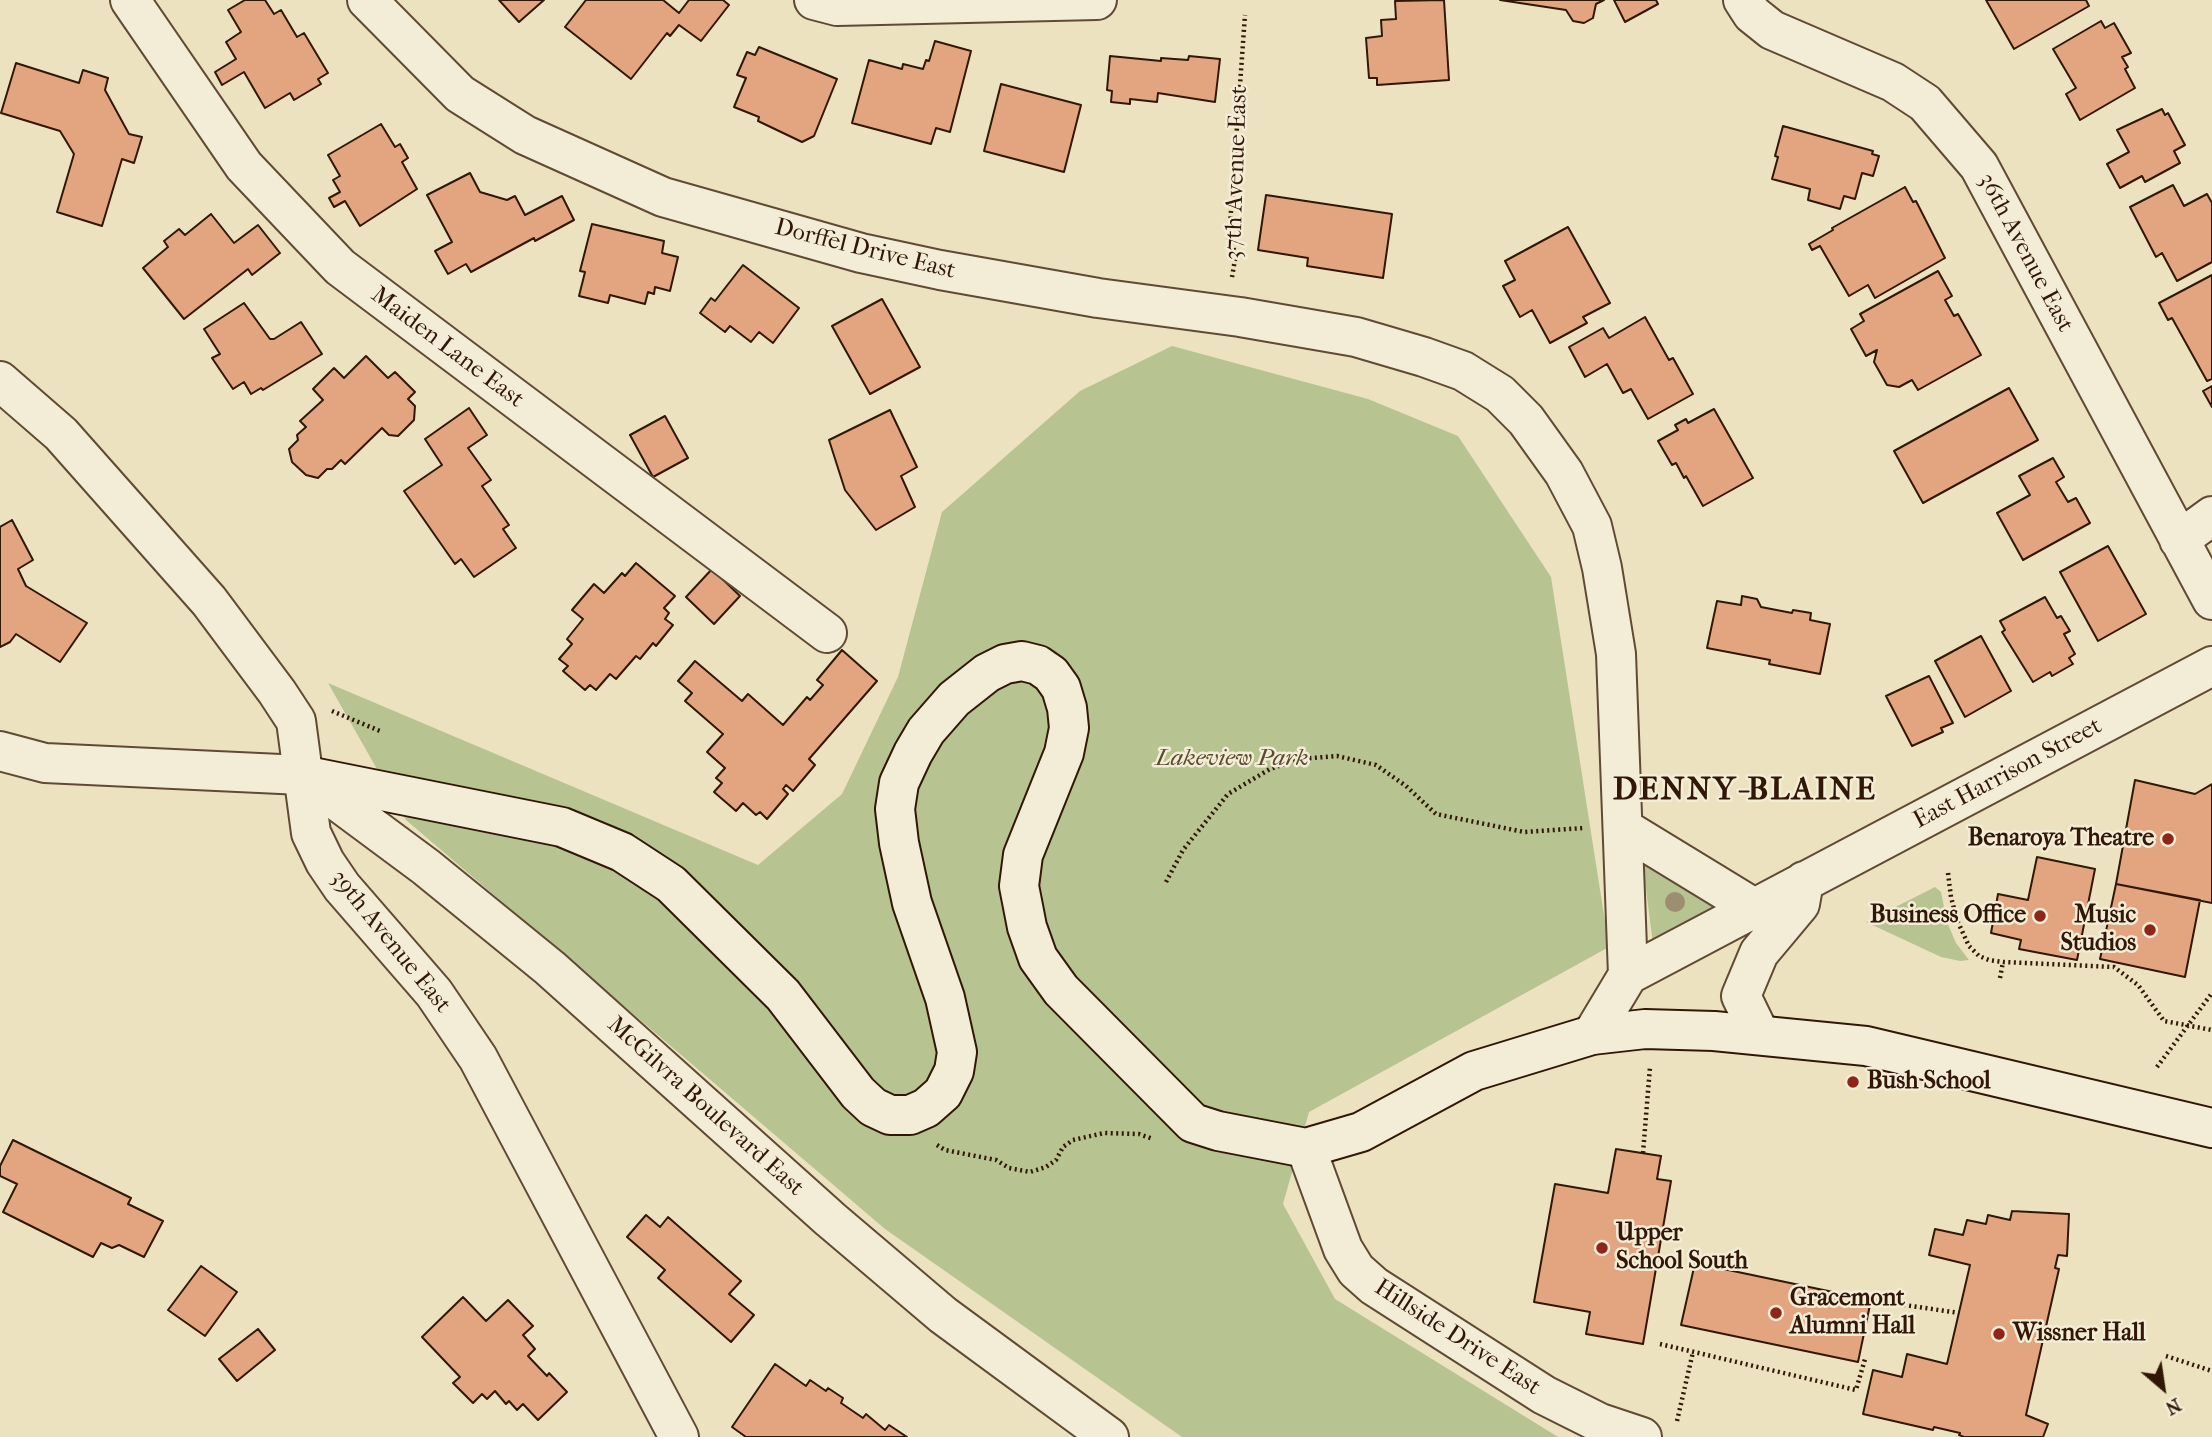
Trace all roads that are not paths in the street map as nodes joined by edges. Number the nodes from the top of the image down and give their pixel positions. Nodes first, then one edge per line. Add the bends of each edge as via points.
1 (130, 0) edge
2 (367, 0) edge
3 (814, 0) edge
4 (1097, 0) edge
5 (1743, 0) edge
6 (0, 381) edge
7 (2212, 516) edge
8 (2179, 540) junction
9 (2212, 600) edge
10 (827, 633) dead end
11 (2212, 666) edge
12 (0, 751) edge
13 (302, 775) junction
14 (1609, 828) junction
15 (1804, 881) junction
16 (1754, 908) junction
17 (1628, 975) junction
18 (1592, 1034) junction
19 (1760, 1035) junction
20 (2212, 1128) edge
21 (1306, 1148) junction
22 (1658, 1434) edge
23 (678, 1437) edge
24 (1110, 1437) edge

1 - 10 street, Maiden Lane East via 244,166 340,267
2 - 14 street, Dorffel Drive East via 460,94 525,135 663,197 861,253 940,270 1356,337 1463,371 1500,394 1526,420 1564,473 1592,526 1616,654
3 - 4 street via 837,6
5 - 8 street, 36th Avenue East via 1772,30 1893,82 1925,103 1951,131 1979,166
6 - 13 street, 39th Avenue East via 61,434 209,601 296,721
7 - 8 street
8 - 9 street, 36th Avenue East
11 - 15 street, East Harrison Street
12 - 13 street via 46,763
13 - 21 street via 562,827 622,852 671,884 783,996 873,1107 890,1115 910,1115 943,1093 957,1052 945,998 912,903 899,843 895,809 899,783 926,731 971,684 1005,664 1023,661 1038,665 1060,688 1069,728 1064,753 1023,855 1019,886 1038,958 1061,990 1192,1123
13 - 23 street, 39th Avenue East via 312,832 325,862 435,993 465,1038
13 - 24 street, McGilvra Boulevard East via 426,867 550,968 943,1315
14 - 16 street
14 - 17 street
15 - 16 street, East Harrison Street
15 - 19 street via 1800,904 1759,953 1741,996
16 - 17 street, East Harrison Street
17 - 18 street
18 - 19 street via 1645,1029
18 - 21 street via 1474,1071 1362,1132
19 - 20 street via 1866,1046
21 - 22 street, Hillside Drive East via 1343,1249 1356,1270 1374,1286 1544,1395 1600,1423

